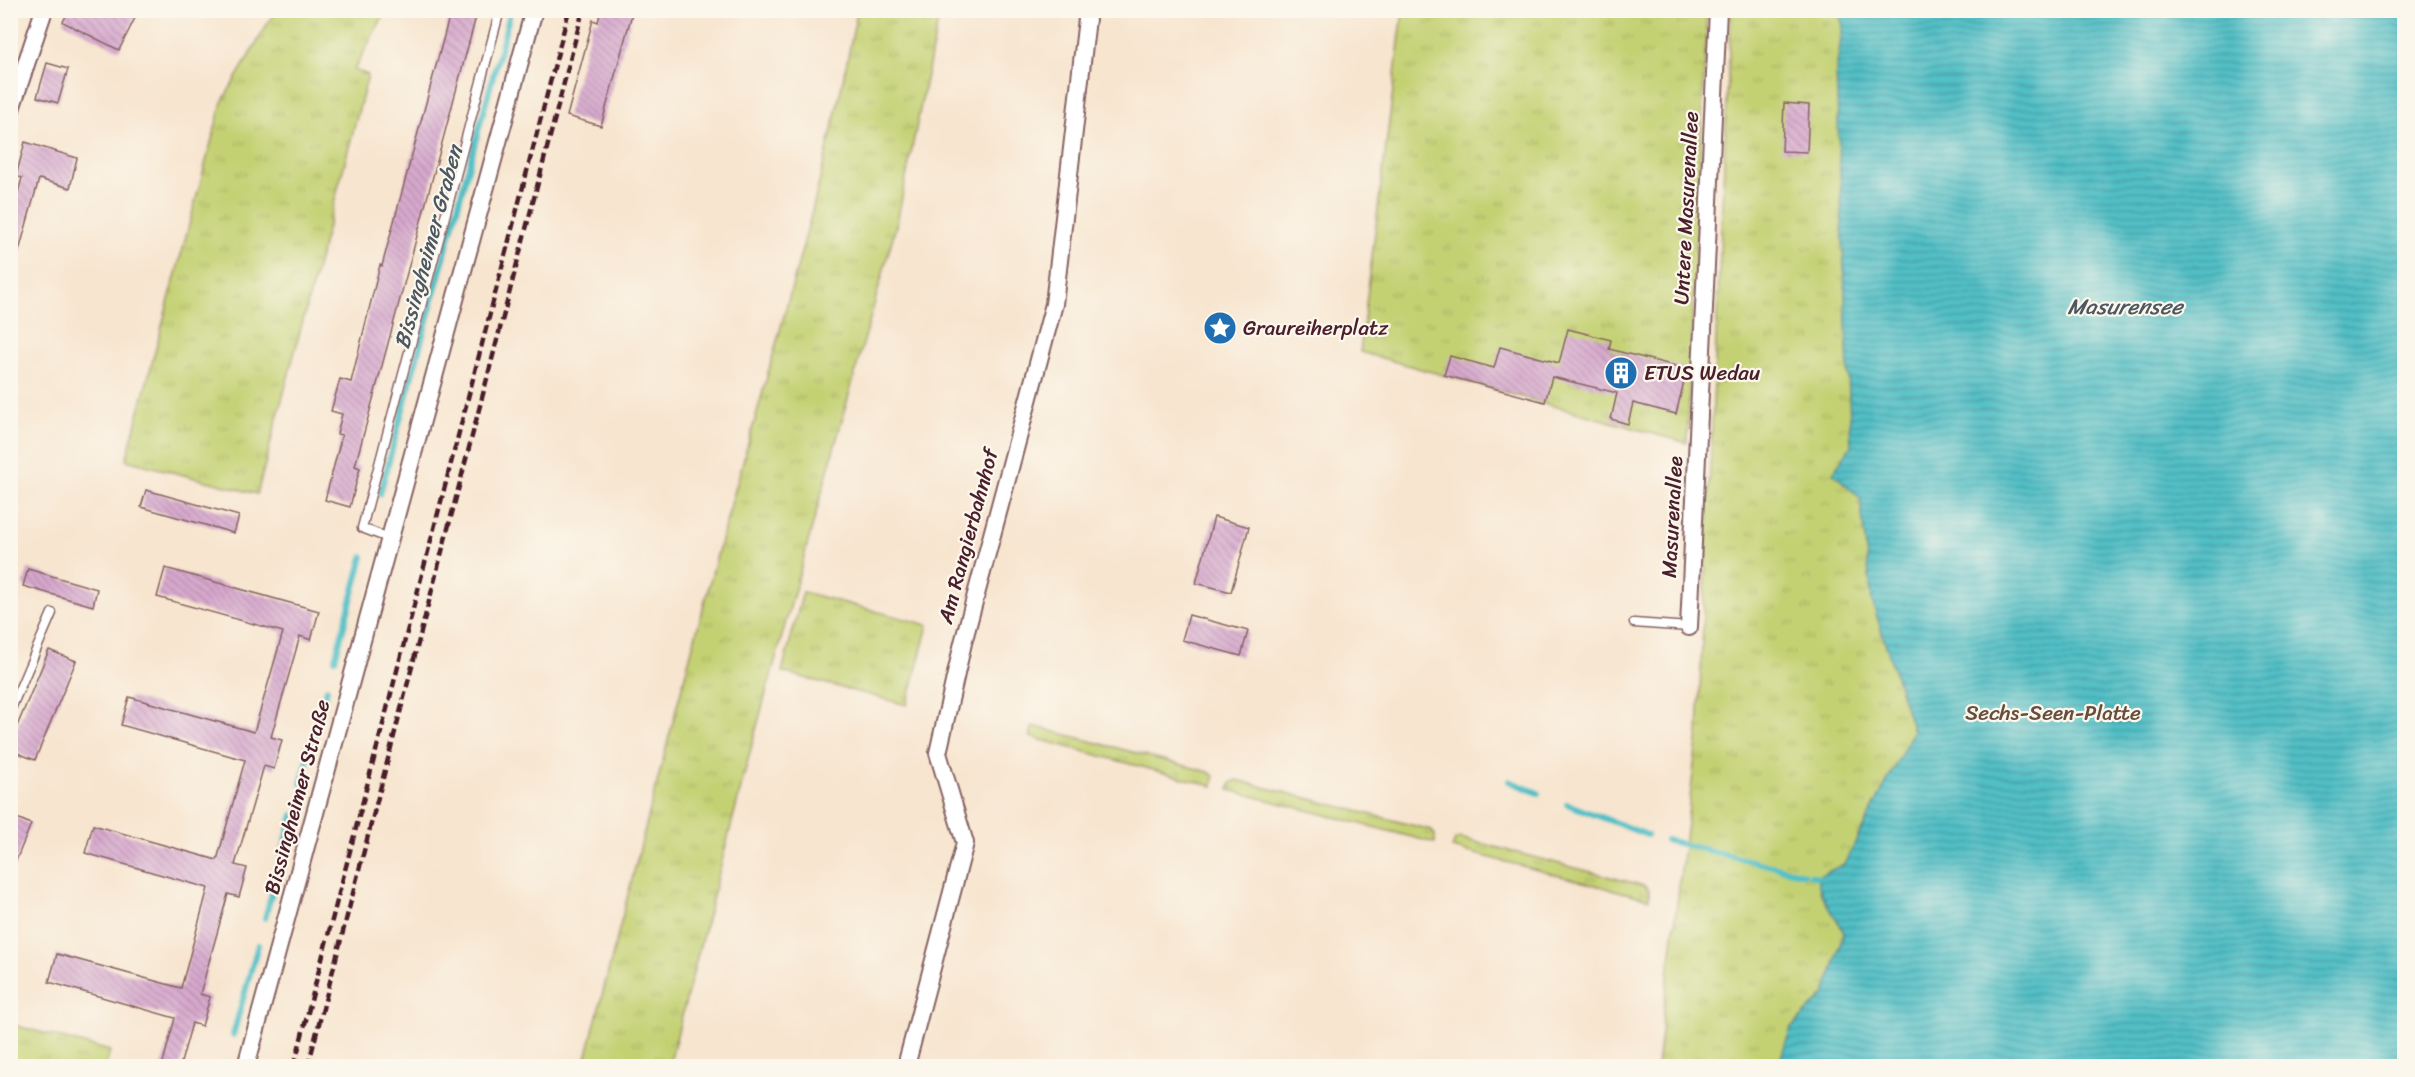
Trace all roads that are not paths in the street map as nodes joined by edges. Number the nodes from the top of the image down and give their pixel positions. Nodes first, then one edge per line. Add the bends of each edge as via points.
1 (44, 10) edge
2 (500, 10) edge
3 (534, 10) edge
4 (1088, 10) edge
5 (1718, 10) edge
6 (10, 112) edge
7 (1699, 408) joint
8 (391, 539) junction
9 (52, 613) dead end
10 (1634, 623) dead end
11 (1689, 627) joint
12 (10, 711) edge
13 (246, 1066) edge
14 (906, 1066) edge

1 - 6 street
2 - 8 lane via 362,528
3 - 8 street, Bissingheimer Straße
4 - 14 street, Am Rangierbahnhof via 1053,304 963,643 938,753 965,843
5 - 7 street, Untere Masurenallee
7 - 11 street, Masurenallee
8 - 13 street, Bissingheimer Straße
9 - 12 lane
10 - 11 lane

